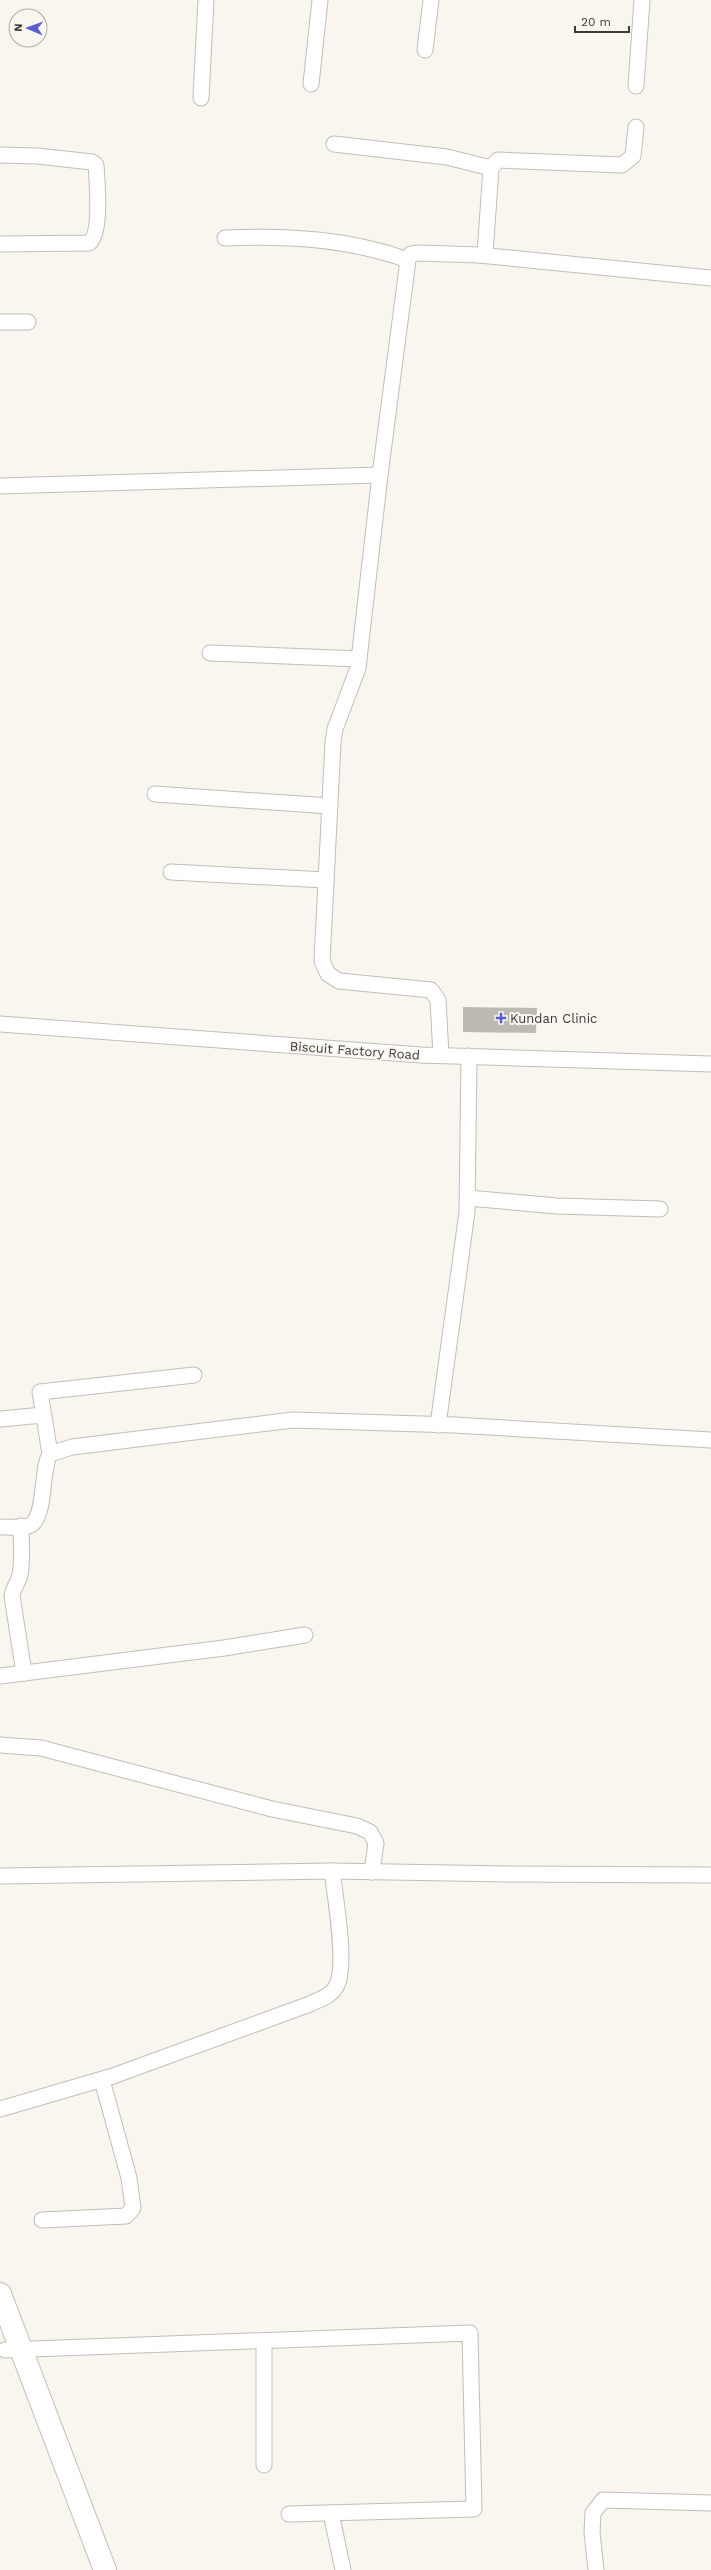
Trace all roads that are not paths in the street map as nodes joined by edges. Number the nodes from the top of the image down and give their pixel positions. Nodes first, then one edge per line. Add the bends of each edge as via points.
1 (206, 0) edge
2 (320, 0) edge
3 (431, 0) edge
4 (642, 0) edge
5 (425, 50) dead end
6 (311, 84) dead end
7 (636, 86) dead end
8 (201, 98) dead end
9 (636, 127) dead end
10 (334, 144) dead end
11 (0, 155) edge
12 (491, 168) junction
13 (225, 238) dead end
14 (0, 244) edge
15 (479, 256) junction
16 (408, 260) junction
17 (711, 278) edge
18 (0, 322) edge
19 (28, 322) dead end
20 (380, 475) junction
21 (0, 486) edge
22 (210, 653) dead end
23 (359, 659) junction
24 (155, 794) dead end
25 (330, 806) junction
26 (171, 872) dead end
27 (326, 880) junction
28 (0, 1024) edge
29 (442, 1055) junction
30 (469, 1056) junction
31 (711, 1064) edge
32 (468, 1198) junction
33 (660, 1209) dead end
34 (194, 1375) dead end
35 (43, 1415) junction
36 (0, 1419) edge
37 (438, 1425) junction
38 (711, 1440) edge
39 (50, 1454) junction
40 (21, 1526) junction
41 (0, 1527) edge
42 (304, 1635) dead end
43 (24, 1673) junction
44 (0, 1676) edge
45 (0, 1745) edge
46 (332, 1871) junction
47 (372, 1872) junction
48 (711, 1874) edge
49 (0, 1876) edge
50 (102, 2080) junction
51 (0, 2109) edge
52 (42, 2220) dead end
53 (0, 2294) edge
54 (264, 2341) junction
55 (8, 2345) edge
56 (264, 2465) dead end
57 (711, 2503) edge
58 (332, 2513) junction
59 (289, 2514) dead end
60 (92, 2570) edge
61 (105, 2570) edge
62 (343, 2570) edge
63 (596, 2570) edge

1 - 8 street
2 - 6 street
3 - 5 street
4 - 7 street
9 - 12 street via 633,156 622,165 498,160
10 - 12 street via 447,157
11 - 14 street via 92,162 96,165 98,201 96,234 94,240 89,243
12 - 15 street via 487,249 485,254
13 - 16 street via 261,236 326,240 363,246
15 - 16 street via 419,253 411,254
15 - 17 street
16 - 20 street
18 - 19 street
20 - 21 street
20 - 23 street
22 - 23 street
23 - 25 street via 354,682 335,729
24 - 25 street
25 - 27 street
26 - 27 street
27 - 29 street via 322,961 328,974 339,981 431,990 438,1000
28 - 29 street, Biscuit Factory Road
29 - 30 street, Biscuit Factory Road
30 - 31 street, Biscuit Factory Road
30 - 32 street
32 - 33 street via 557,1206
32 - 37 street via 464,1247
34 - 35 street via 40,1392
35 - 36 street
35 - 39 street
37 - 38 street
37 - 39 street via 282,1421 72,1447
39 - 40 street via 44,1470 39,1516 30,1526
40 - 41 street
40 - 43 street via 22,1561 12,1596
42 - 43 street
43 - 44 street
45 - 47 street via 41,1748 264,1807 357,1826 370,1832 376,1843
46 - 47 street
46 - 49 street
46 - 50 street via 340,1950 338,1984 330,1995
47 - 48 street
50 - 51 street
50 - 52 street via 129,2178 133,2208 126,2216
53 - 55 main road
54 - 55 street
54 - 56 street
54 - 58 street via 470,2333 474,2509
55 - 60 main road
55 - 61 main road
57 - 63 street via 603,2500 593,2513
58 - 59 street
58 - 62 street

